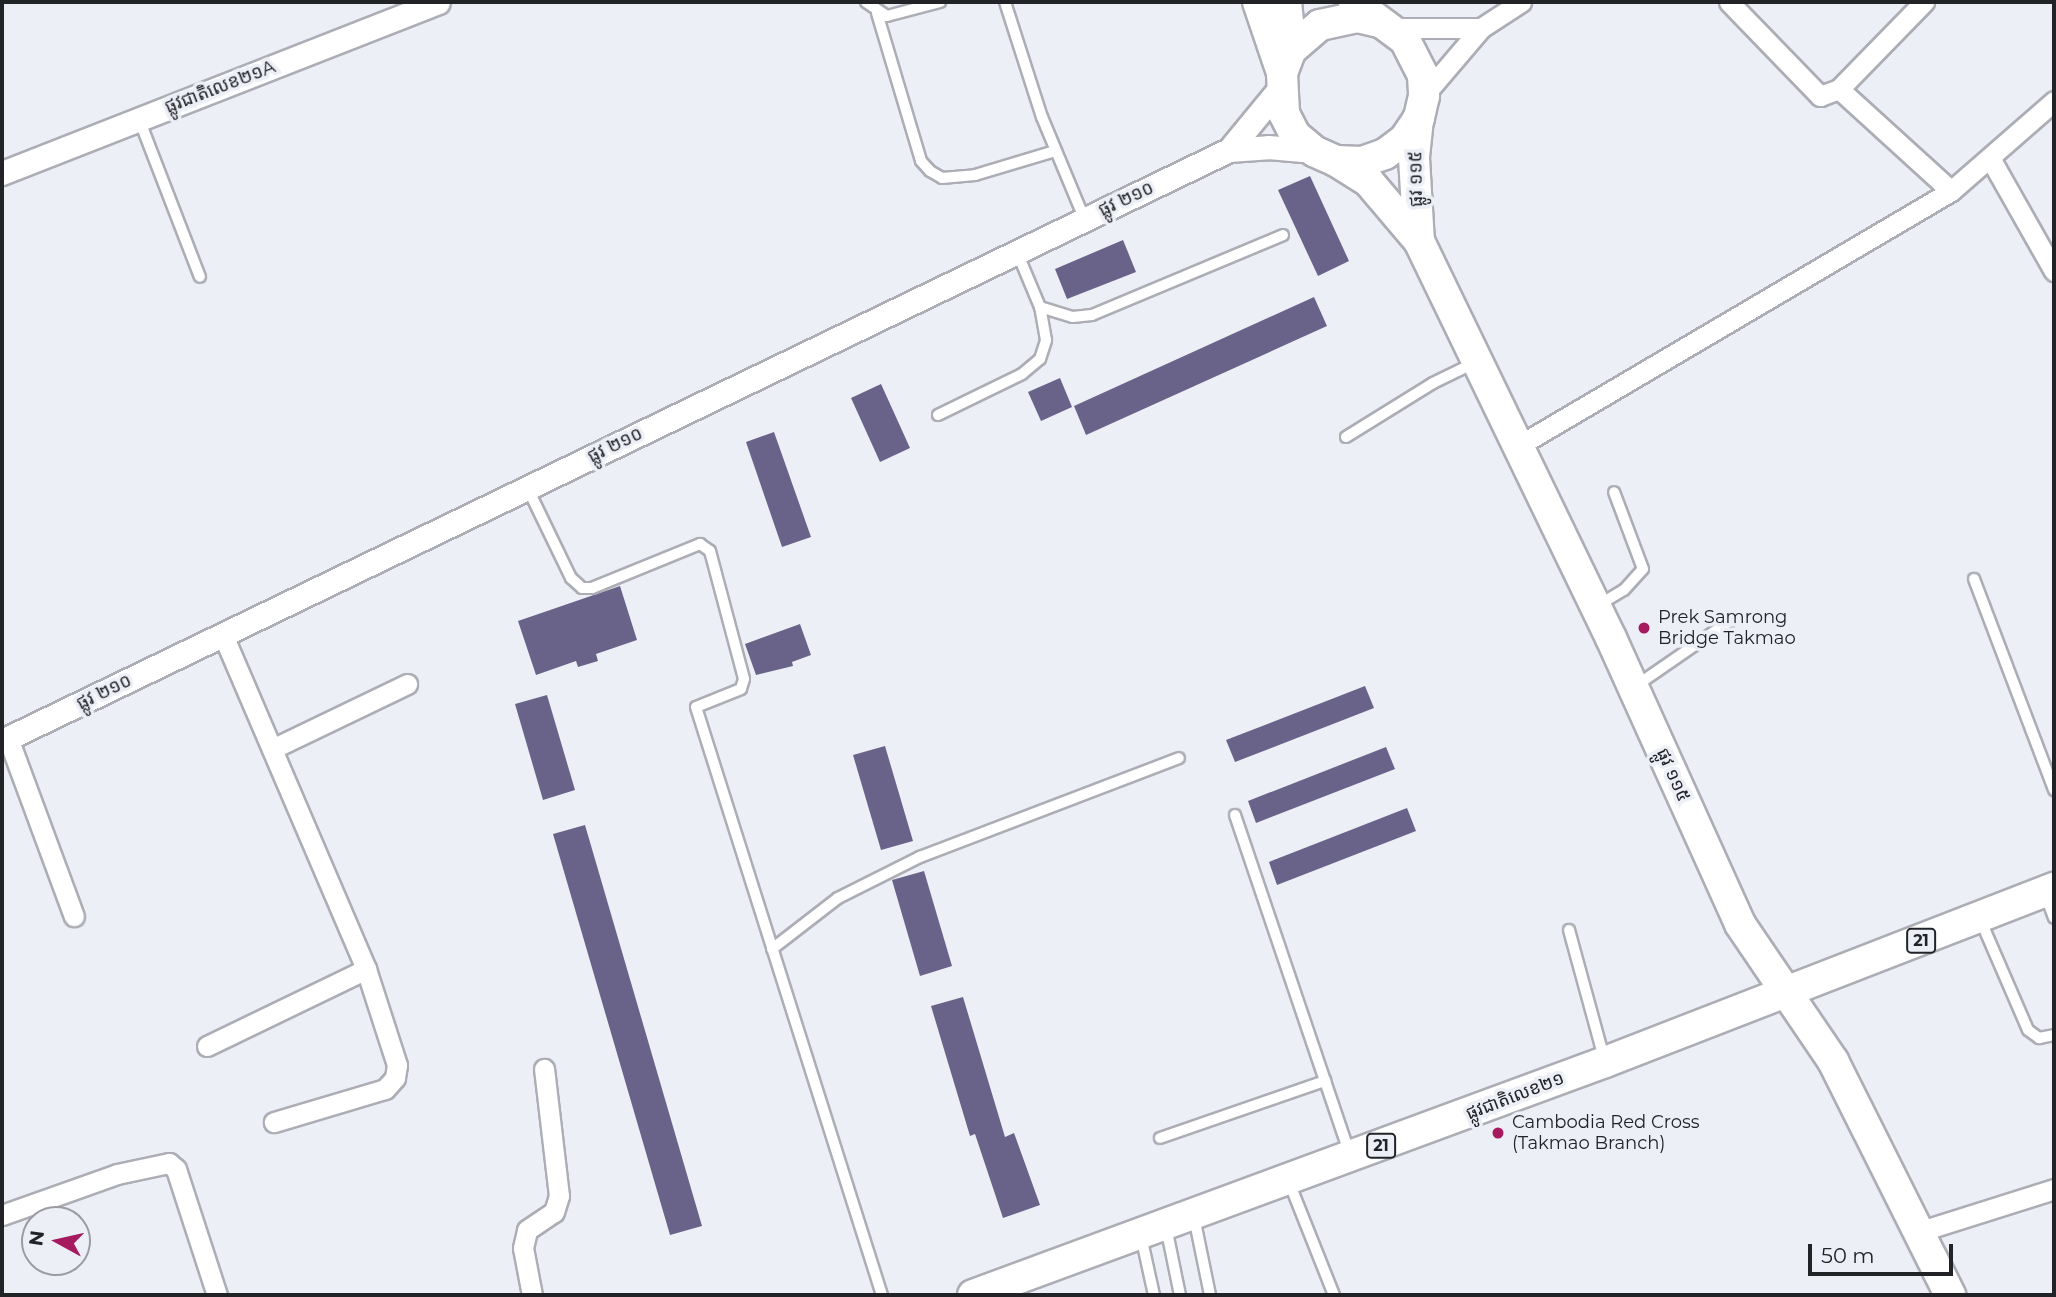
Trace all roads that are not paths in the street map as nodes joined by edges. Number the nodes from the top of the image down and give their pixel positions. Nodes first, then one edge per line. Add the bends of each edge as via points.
1 (438, 2) edge
2 (866, 2) edge
3 (940, 2) edge
4 (1005, 2) edge
5 (1258, 2) edge
6 (1286, 2) edge
7 (1328, 2) edge
8 (1521, 2) edge
9 (1729, 2) edge
10 (1924, 2) edge
11 (877, 13) junction
12 (1369, 17) edge
13 (1481, 28) junction
14 (1284, 70) junction
15 (1839, 89) junction
16 (2054, 101) edge
17 (1421, 107) junction
18 (139, 119) junction
19 (1229, 150) junction
20 (1055, 151) junction
21 (1325, 156) junction
22 (1990, 158) junction
23 (2, 173) edge
24 (1951, 191) junction
25 (1084, 218) junction
26 (1283, 235) dead end
27 (1419, 241) junction
28 (1016, 251) junction
29 (2054, 271) edge
30 (200, 277) dead end
31 (1040, 307) junction
32 (1477, 361) junction
33 (938, 415) dead end
34 (1346, 437) dead end
35 (1518, 446) junction
36 (528, 487) junction
37 (1614, 492) dead end
38 (1974, 579) dead end
39 (1596, 607) junction
40 (1734, 618) dead end
41 (223, 635) junction
42 (407, 684) dead end
43 (1633, 687) junction
44 (4, 734) edge
45 (272, 749) junction
46 (1179, 758) dead end
47 (2054, 790) edge
48 (1235, 815) dead end
49 (2051, 899) edge
50 (74, 916) dead end
51 (1979, 918) junction
52 (1569, 930) dead end
53 (772, 949) junction
54 (366, 970) junction
55 (1787, 993) junction
56 (2054, 1035) edge
57 (207, 1046) dead end
58 (1605, 1062) junction
59 (544, 1069) dead end
60 (1325, 1081) junction
61 (274, 1122) dead end
62 (1160, 1138) dead end
63 (1351, 1157) junction
64 (1288, 1180) junction
65 (2054, 1189) edge
66 (2, 1215) edge
67 (1167, 1225) junction
68 (1918, 1232) junction
69 (217, 1295) edge
70 (532, 1295) edge
71 (882, 1295) edge
72 (973, 1295) edge
73 (1154, 1295) edge
74 (1180, 1295) edge
75 (1210, 1295) edge
76 (1334, 1295) edge
77 (1950, 1295) edge

1 - 18 street, ផ្លូវជាតិលេខ២១A
2 - 11 lane
3 - 11 lane via 887,16
4 - 20 lane
5 - 14 main road
6 - 14 main road
7 - 12 main road
8 - 13 street
9 - 15 street via 1810,89 1819,96
10 - 15 street
11 - 20 lane via 921,161 930,172 942,178 975,175
12 - 13 street
12 - 14 main road via 1320,25
12 - 17 main road via 1416,56
13 - 17 street
14 - 19 street, ផ្លូវ ២១០
14 - 21 main road via 1284,113 1295,135
15 - 24 street
16 - 22 street
17 - 21 main road via 1405,139 1385,154 1362,162
17 - 27 main road, ផ្លូវ ១១៥ via 1414,158
18 - 23 street, ផ្លូវជាតិលេខ២១A
18 - 30 lane
19 - 21 street, ផ្លូវ ២១០ via 1268,147
19 - 25 street, ផ្លូវ ២១០
20 - 25 lane
21 - 27 main road, ផ្លូវ ១១៥ via 1369,182
22 - 24 street
22 - 29 street
24 - 35 street
25 - 28 street, ផ្លូវ ២១០
26 - 31 lane via 1091,315 1073,317
27 - 32 main road, ផ្លូវ ១១៥
28 - 31 lane
28 - 36 street, ផ្លូវ ២១០
31 - 33 lane via 1046,340 1040,359 1022,374
32 - 34 lane
32 - 35 main road, ផ្លូវ ១១៥
35 - 39 main road, ផ្លូវ ១១៥
36 - 41 street, ផ្លូវ ២១០
36 - 53 lane via 570,578 582,588 700,544 710,551 744,685 696,707
37 - 39 lane via 1643,569 1624,590
38 - 47 lane
39 - 43 main road, ផ្លូវ ១១៥
40 - 43 lane
41 - 44 street, ផ្លូវ ២១០
41 - 45 street
42 - 45 street
43 - 55 main road, ផ្លូវ ១១៥ via 1740,923
44 - 50 street
45 - 54 street
46 - 53 lane via 919,857 838,898
48 - 60 lane
49 - 51 main road, ផ្លូវជាតិលេខ២១ / 21
51 - 55 main road, ផ្លូវជាតិលេខ២១ / 21
51 - 56 lane via 2028,1031 2039,1038
52 - 58 lane
53 - 71 lane
54 - 57 street
54 - 61 street via 397,1065 395,1078 385,1088
55 - 58 main road, ផ្លូវជាតិលេខ២១ / 21
55 - 68 main road, ផ្លូវ ១១៥ via 1833,1061
58 - 63 main road, ផ្លូវជាតិលេខ២១ / 21
59 - 70 street via 559,1196 554,1212 527,1230 523,1248
60 - 62 lane
60 - 63 lane
63 - 64 main road, ផ្លូវជាតិលេខ២១ / 21
64 - 67 main road, ផ្លូវជាតិលេខ២១ / 21
64 - 76 lane
65 - 68 street
66 - 69 street via 117,1174 169,1163 176,1169
67 - 72 main road, ផ្លូវជាតិលេខ២១ / 21
67 - 73 lane
67 - 74 lane
67 - 75 lane
68 - 77 main road, ផ្លូវ ១១៥

